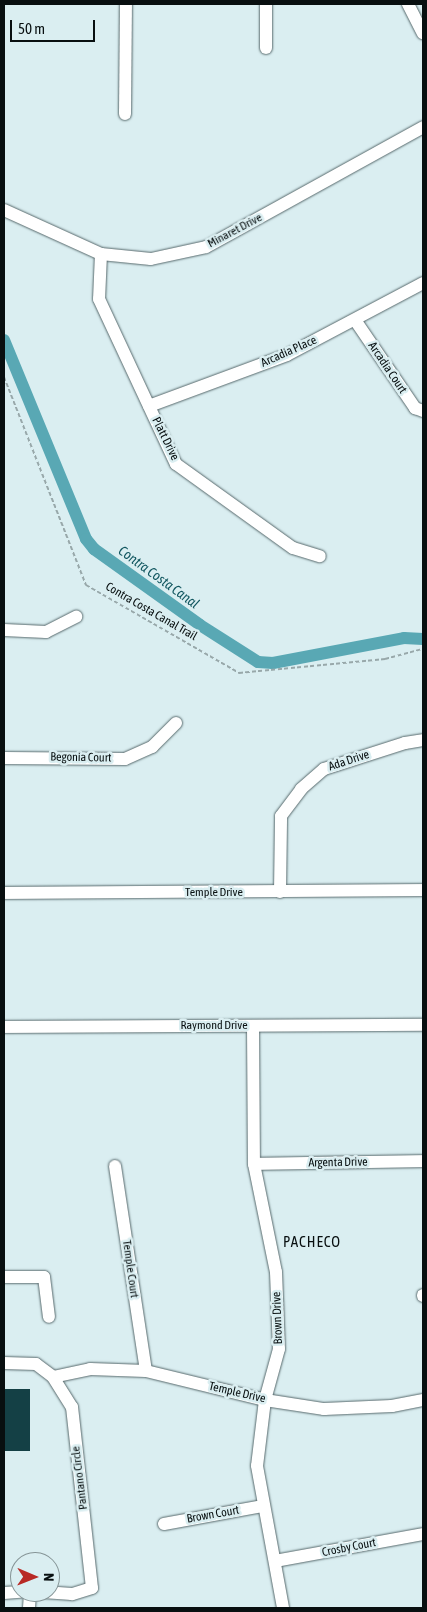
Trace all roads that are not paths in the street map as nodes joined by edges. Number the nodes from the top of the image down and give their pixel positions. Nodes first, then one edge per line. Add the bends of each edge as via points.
1 (126, 4) edge
2 (266, 4) edge
3 (408, 4) edge
4 (423, 33) edge
5 (266, 48) dead end
6 (125, 114) dead end
7 (423, 127) edge
8 (4, 210) edge
9 (102, 254) junction
10 (423, 283) edge
11 (355, 320) junction
12 (149, 406) junction
13 (423, 411) edge
14 (320, 556) dead end
15 (76, 617) dead end
16 (4, 630) edge
17 (176, 723) dead end
18 (423, 740) edge
19 (4, 758) edge
20 (423, 890) edge
21 (280, 892) junction
22 (4, 893) edge
23 (423, 1025) edge
24 (253, 1026) junction
25 (4, 1027) edge
26 (423, 1161) edge
27 (254, 1164) junction
28 (115, 1166) dead end
29 (4, 1277) edge
30 (48, 1317) dead end
31 (4, 1363) edge
32 (146, 1371) junction
33 (53, 1377) junction
34 (265, 1400) junction
35 (423, 1400) edge
36 (263, 1506) junction
37 (164, 1524) dead end
38 (423, 1534) edge
39 (275, 1561) junction
40 (60, 1593) edge
41 (283, 1608) edge

1 - 6 street
2 - 5 street
3 - 4 street
7 - 9 street, Minaret Drive via 206,247 151,259
8 - 9 street, Minaret Drive
9 - 12 street, Platt Drive via 99,298
10 - 11 street, Arcadia Place
11 - 12 street, Arcadia Place via 287,355
11 - 13 street, Arcadia Court via 415,408
12 - 14 street, Platt Drive via 176,464 293,548
15 - 16 street via 46,632
17 - 19 street, Begonia Court via 152,747 125,759
18 - 21 street, Ada Drive via 324,769 301,789 281,816
20 - 21 street, Temple Drive
21 - 22 street, Temple Drive
23 - 24 street, Raymond Drive
24 - 25 street, Raymond Drive
24 - 27 street, Brown Drive
26 - 27 street, Argenta Drive
27 - 34 street, Brown Drive via 276,1272 279,1349
28 - 32 street, Temple Court
29 - 30 street via 44,1277
31 - 33 street, Pantano Circle via 36,1364
32 - 33 street, Temple Drive via 90,1369
32 - 34 street, Temple Drive
33 - 40 street, Pantano Circle via 72,1407 92,1588 72,1594
34 - 35 street, Temple Drive via 324,1409 392,1406
34 - 36 street, Brown Drive via 257,1466
36 - 37 street, Brown Court
36 - 39 street, Brown Drive
38 - 39 street, Crosby Court
39 - 41 street, Brown Drive

